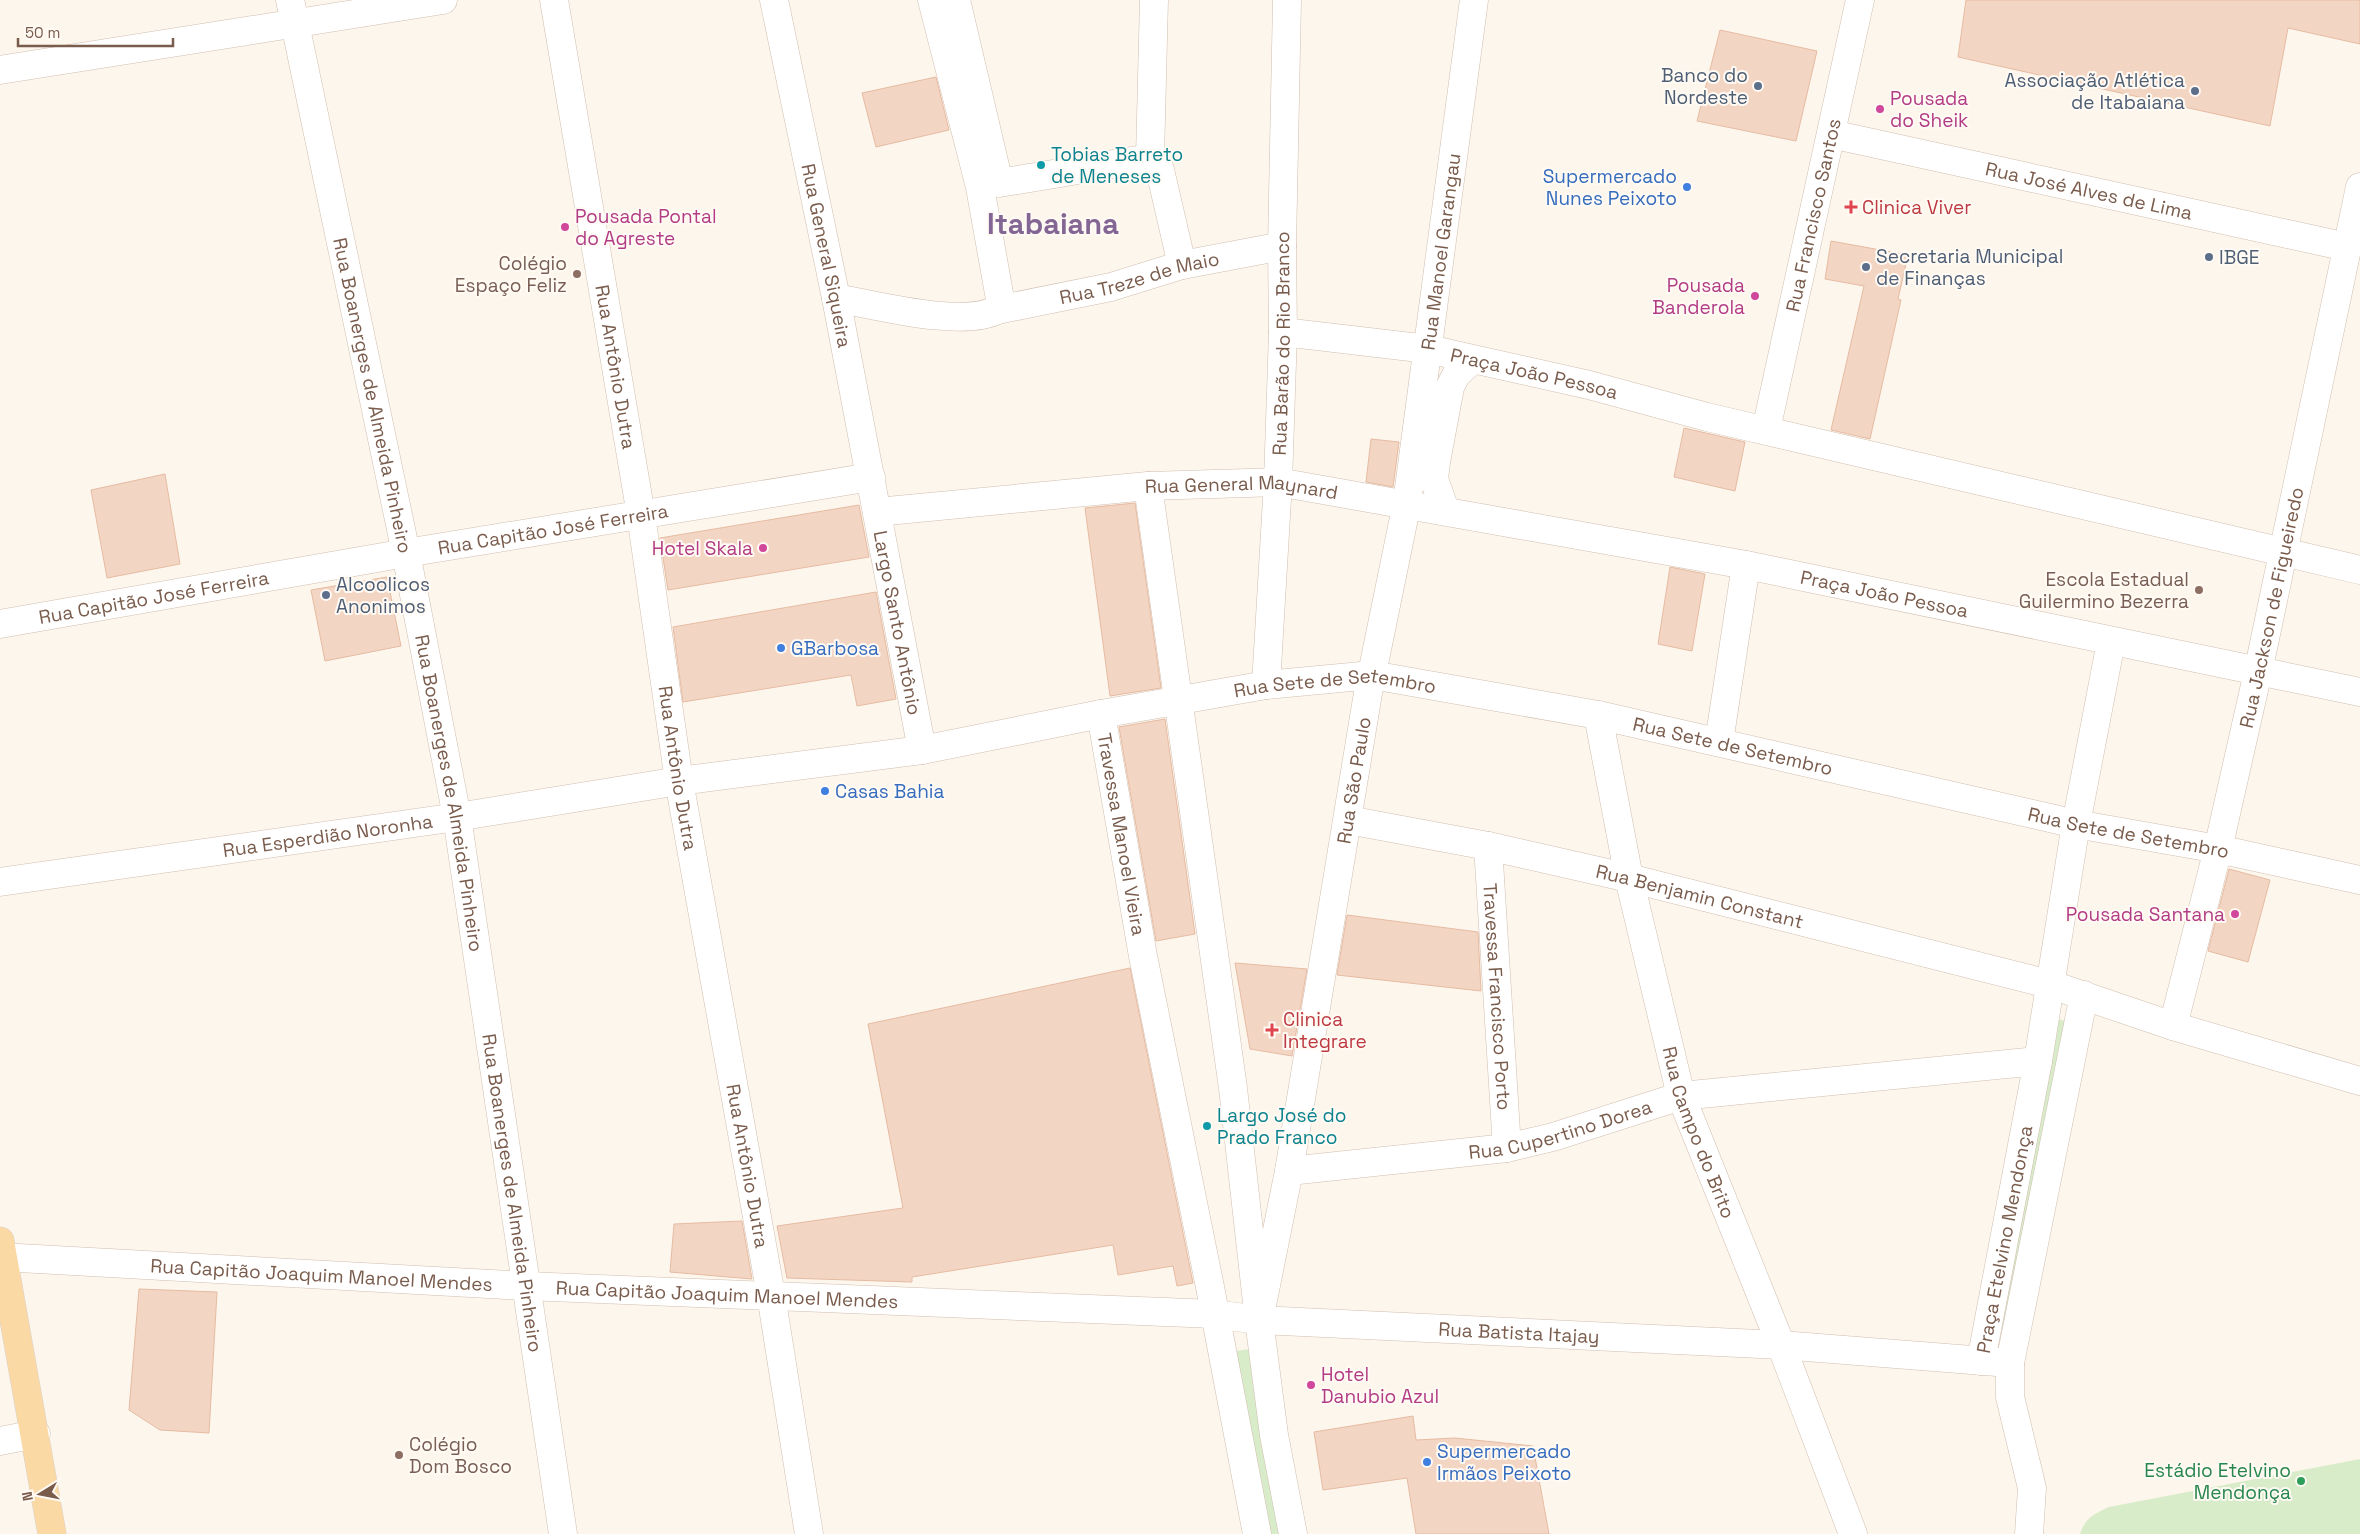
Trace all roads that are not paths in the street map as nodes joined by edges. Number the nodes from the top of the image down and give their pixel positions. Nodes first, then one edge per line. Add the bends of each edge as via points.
1 (443, 0) edge
2 (554, 0) edge
3 (774, 0) edge
4 (932, 0) edge
5 (956, 0) edge
6 (1287, 0) edge
7 (1474, 0) edge
8 (1860, 0) edge
9 (1160, 11) edge
10 (292, 12) edge
11 (0, 70) edge
12 (1831, 134) junction
13 (1155, 164) junction
14 (2360, 187) edge
15 (987, 190) junction
16 (1282, 246) junction
17 (2346, 247) junction
18 (1182, 266) junction
19 (836, 298) junction
20 (999, 304) junction
21 (1283, 332) junction
22 (1428, 349) junction
23 (1472, 360) junction
24 (1766, 430) junction
25 (870, 477) junction
26 (1278, 482) junction
27 (1148, 486) junction
28 (1074, 494) joint
29 (1407, 503) junction
30 (1445, 510) junction
31 (877, 512) junction
32 (641, 515) junction
33 (406, 553) junction
34 (2282, 553) junction
35 (1746, 565) junction
36 (2360, 570) edge
37 (0, 624) edge
38 (2111, 642) junction
39 (2258, 672) junction
40 (1372, 675) junction
41 (1266, 685) junction
42 (2360, 692) edge
43 (1180, 702) junction
44 (1101, 714) junction
45 (1598, 715) junction
46 (1719, 742) junction
47 (922, 750) junction
48 (679, 781) junction
49 (457, 816) junction
50 (1348, 820) junction
51 (2076, 824) junction
52 (1488, 846) junction
53 (2218, 849) junction
54 (1629, 878) junction
55 (2360, 880) edge
56 (0, 882) edge
57 (2049, 984) junction
58 (2084, 995) junction
59 (2174, 1026) junction
60 (2038, 1061) junction
61 (2360, 1081) edge
62 (1681, 1096) junction
63 (1507, 1148) junction
64 (1289, 1171) junction
65 (1, 1252) edge
66 (526, 1286) junction
67 (771, 1295) junction
68 (1214, 1314) junction
69 (1259, 1320) junction
70 (1781, 1345) junction
71 (1844, 1351) junction
72 (1981, 1361) junction
73 (2010, 1363) junction
74 (1800, 1400) junction
75 (36, 1434) junction
76 (0, 1441) edge
77 (1847, 1533) edge
78 (52, 1534) edge
79 (563, 1534) edge
80 (809, 1534) edge
81 (1257, 1534) edge
82 (1293, 1534) edge
83 (2029, 1534) edge

1 - 10 street
2 - 32 street, Rua Antônio Dutra
3 - 19 street, Rua General Siqueira
4 - 15 street
5 - 15 street
6 - 16 street, Rua Barão do Rio Branco
7 - 22 street, Rua Manoel Garangau
8 - 12 street, Rua Francisco Santos
9 - 13 street
10 - 11 street
10 - 33 street, Rua Boanerges de Almeida Pinheiro
12 - 17 street, Rua José Alves de Lima
12 - 24 street, Rua Francisco Santos
13 - 15 street
13 - 18 street
14 - 17 street, Rua Jackson de Figueiredo
15 - 20 street
16 - 18 street, Rua Treze de Maio
16 - 21 street, Rua Barão do Rio Branco
17 - 34 street, Rua Jackson de Figueiredo
18 - 20 street, Rua Treze de Maio via 1111,287
19 - 20 street, Rua Treze de Maio via 950,317 987,315
19 - 25 street, Rua General Siqueira
21 - 22 street, Praça João Pessoa
21 - 26 street, Rua Barão do Rio Branco
22 - 23 street, Praça João Pessoa
22 - 29 street, Rua Manoel Garangau
23 - 24 street, Praça João Pessoa
23 - 30 street via 1456,375 1450,387 1436,462 1434,479
24 - 34 street, Praça João Pessoa
25 - 31 street, Rua General Siqueira
25 - 32 street, Rua Capitão José Ferreira
26 - 27 street, Rua General Maynard
26 - 29 street, Rua General Maynard
26 - 41 street, Rua Barão do Rio Branco
27 - 28 street, Rua General Maynard
27 - 43 street
28 - 31 street, Largo Santo Antônio
29 - 30 street, Praça João Pessoa
29 - 40 street, Rua São Paulo
30 - 35 street, Praça João Pessoa
31 - 47 street, Largo Santo Antônio
32 - 33 street, Rua Capitão José Ferreira
32 - 48 street, Rua Antônio Dutra
33 - 37 street, Rua Capitão José Ferreira
33 - 49 street, Rua Boanerges de Almeida Pinheiro
34 - 36 street, Praça João Pessoa
34 - 39 street, Rua Jackson de Figueiredo
35 - 38 street, Praça João Pessoa
35 - 46 street
38 - 39 street, Praça João Pessoa
38 - 51 street, Praça Etelvino Mendonça
39 - 42 street, Praça João Pessoa
39 - 53 street, Rua Jackson de Figueiredo
40 - 41 street, Rua Sete de Setembro
40 - 45 street, Rua Sete de Setembro
40 - 50 street, Rua São Paulo
41 - 43 street, Rua Sete de Setembro
43 - 44 street, Rua Sete de Setembro
43 - 69 street via 1233,1088
44 - 47 street
44 - 68 street, Travessa Manoel Vieira via 1143,956
45 - 46 street, Rua Sete de Setembro
45 - 54 street, Rua Campo do Brito
46 - 51 street, Rua Sete de Setembro
47 - 48 street, Rua Esperdião Noronha
48 - 49 street, Rua Esperdião Noronha
48 - 67 street, Rua Antônio Dutra
49 - 56 street, Rua Esperdião Noronha
49 - 66 street, Rua Boanerges de Almeida Pinheiro
50 - 52 street, Rua Benjamin Constant
50 - 64 street, Rua São Paulo
51 - 53 street, Rua Sete de Setembro
51 - 57 street, Praça Etelvino Mendonça
52 - 54 street, Rua Benjamin Constant
52 - 63 street, Travessa Francisco Porto
53 - 55 street, Rua Sete de Setembro
53 - 59 street, Rua Jackson de Figueiredo
54 - 57 street, Rua Benjamin Constant
54 - 62 street, Rua Campo do Brito
57 - 58 street
57 - 60 street, Praça Etelvino Mendonça
58 - 59 street
58 - 73 street, Praça Etelvino Mendonça
59 - 61 street
60 - 62 street, Rua Cupertino Dorea
60 - 72 street, Praça Etelvino Mendonça
62 - 63 street, Rua Cupertino Dorea via 1553,1137
62 - 70 street, Rua Campo do Brito
63 - 64 street, Rua Cupertino Dorea
64 - 69 street, Rua São Paulo
65 - 66 street, Rua Capitão Joaquim Manoel Mendes
65 - 75 main road
66 - 67 street, Rua Capitão Joaquim Manoel Mendes
66 - 79 street, Rua Boanerges de Almeida Pinheiro
67 - 68 street, Rua Capitão Joaquim Manoel Mendes
67 - 80 street, Rua Antônio Dutra
68 - 69 street, Rua Capitão Joaquim Manoel Mendes
68 - 81 street, Travessa Manoel Vieira
69 - 70 street, Rua Batista Itajay
69 - 82 street via 1274,1435
70 - 71 street, Praça Etelvino Mendonça
70 - 74 street, Rua Campo do Brito
71 - 72 street, Praça Etelvino Mendonça
71 - 74 street via 1812,1367 1803,1384
72 - 73 street
73 - 83 street, Praça Etelvino Mendonça via 2010,1397 2032,1488
74 - 77 street, Rua Campo do Brito
75 - 76 street
75 - 78 main road

